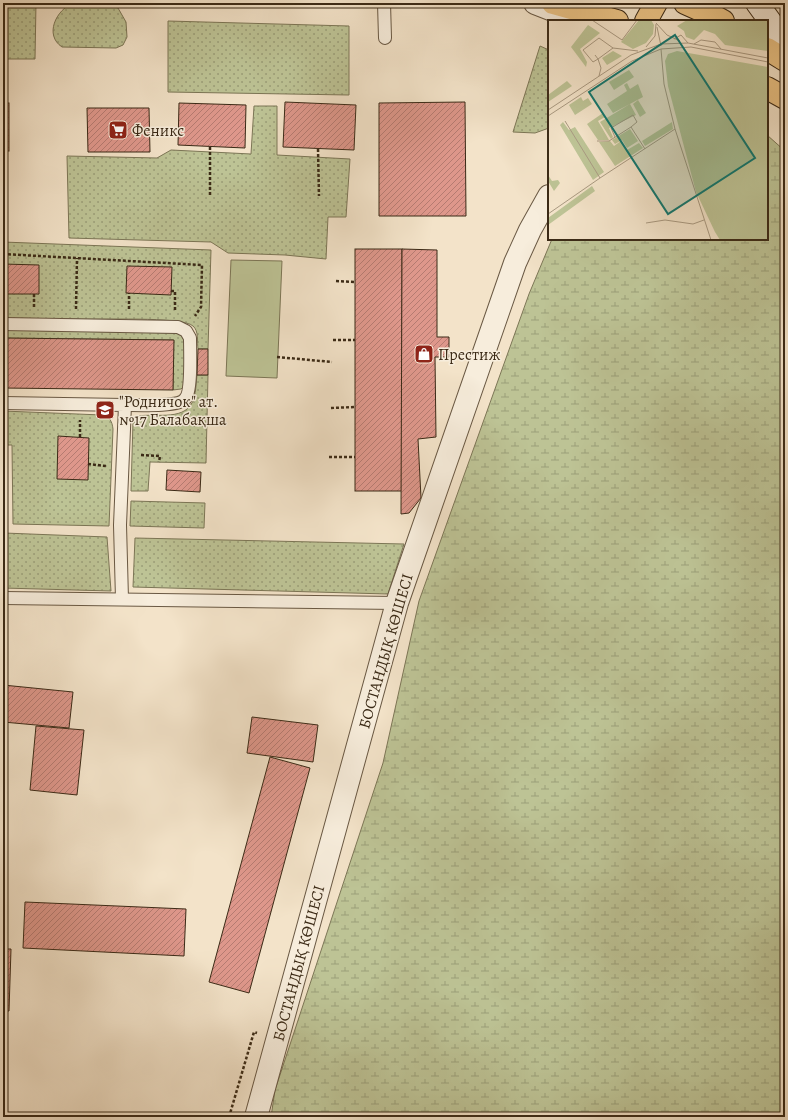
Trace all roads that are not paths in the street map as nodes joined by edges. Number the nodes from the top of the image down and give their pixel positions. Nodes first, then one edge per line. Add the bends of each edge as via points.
1 (384, 3) edge
2 (535, 3) edge
3 (553, 3) edge
4 (656, 3) edge
5 (685, 3) edge
6 (761, 9) edge
7 (570, 20) edge
8 (612, 20) edge
9 (647, 20) edge
10 (721, 20) edge
11 (785, 26) edge
12 (385, 38) dead end
13 (785, 42) edge
14 (768, 49) edge
15 (785, 60) edge
16 (768, 89) edge
17 (785, 98) edge
18 (548, 198) edge
19 (3, 324) edge
20 (3, 403) edge
21 (125, 405) junction
22 (3, 598) edge
23 (122, 599) junction
24 (397, 603) junction
25 (256, 1117) edge

1 - 12 lane
2 - 7 street via 558,12
3 - 8 main road
4 - 9 main road
5 - 10 main road
6 - 11 lane via 778,26
6 - 13 street
14 - 15 main road
16 - 17 main road
18 - 24 street, БОСТАНДЫҚ КӨШЕСІ via 515,263
19 - 21 lane via 180,329 190,338 189,392 185,400 176,404
20 - 21 lane
21 - 23 lane via 120,525
22 - 23 lane
23 - 24 lane
24 - 25 street, БОСТАНДЫҚ КӨШЕСІ

